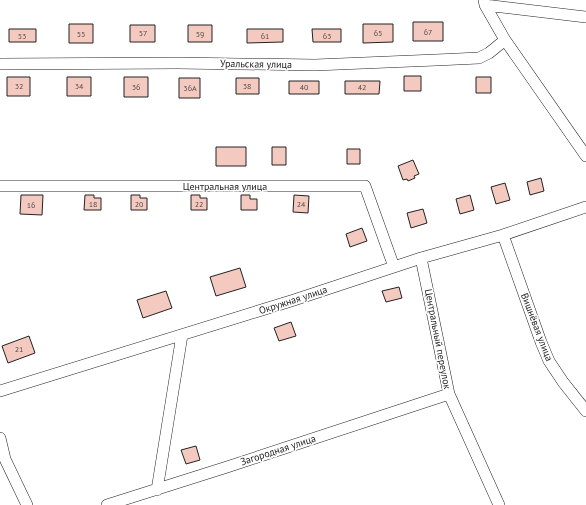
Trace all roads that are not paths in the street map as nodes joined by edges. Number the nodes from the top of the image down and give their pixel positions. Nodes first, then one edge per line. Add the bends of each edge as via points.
1 (484, 2) edge
2 (586, 17) edge
3 (505, 40) junction
4 (0, 64) edge
5 (586, 156) edge
6 (0, 186) edge
7 (586, 207) edge
8 (503, 235) junction
9 (422, 258) junction
10 (394, 267) junction
11 (182, 335) junction
12 (0, 391) edge
13 (449, 394) junction
14 (586, 411) edge
15 (0, 438) edge
16 (157, 490) junction
17 (27, 505) edge
18 (107, 505) edge
19 (499, 505) edge

1 - 2 street
1 - 3 street
3 - 4 street, Уральская улица via 479,58 315,65
3 - 5 street
6 - 10 street, Центральная улица via 365,186
7 - 8 street, Окружная улица
8 - 9 street, Окружная улица
8 - 14 street, Вишнёвая улица via 549,361
9 - 10 street, Окружная улица
9 - 13 street, Центральный переулок
10 - 11 street, Окружная улица
11 - 12 street, Окружная улица
11 - 16 street
13 - 16 street, Загородная улица
13 - 19 street, Центральный переулок
15 - 17 street via 5,459
16 - 18 street, Загородная улица

